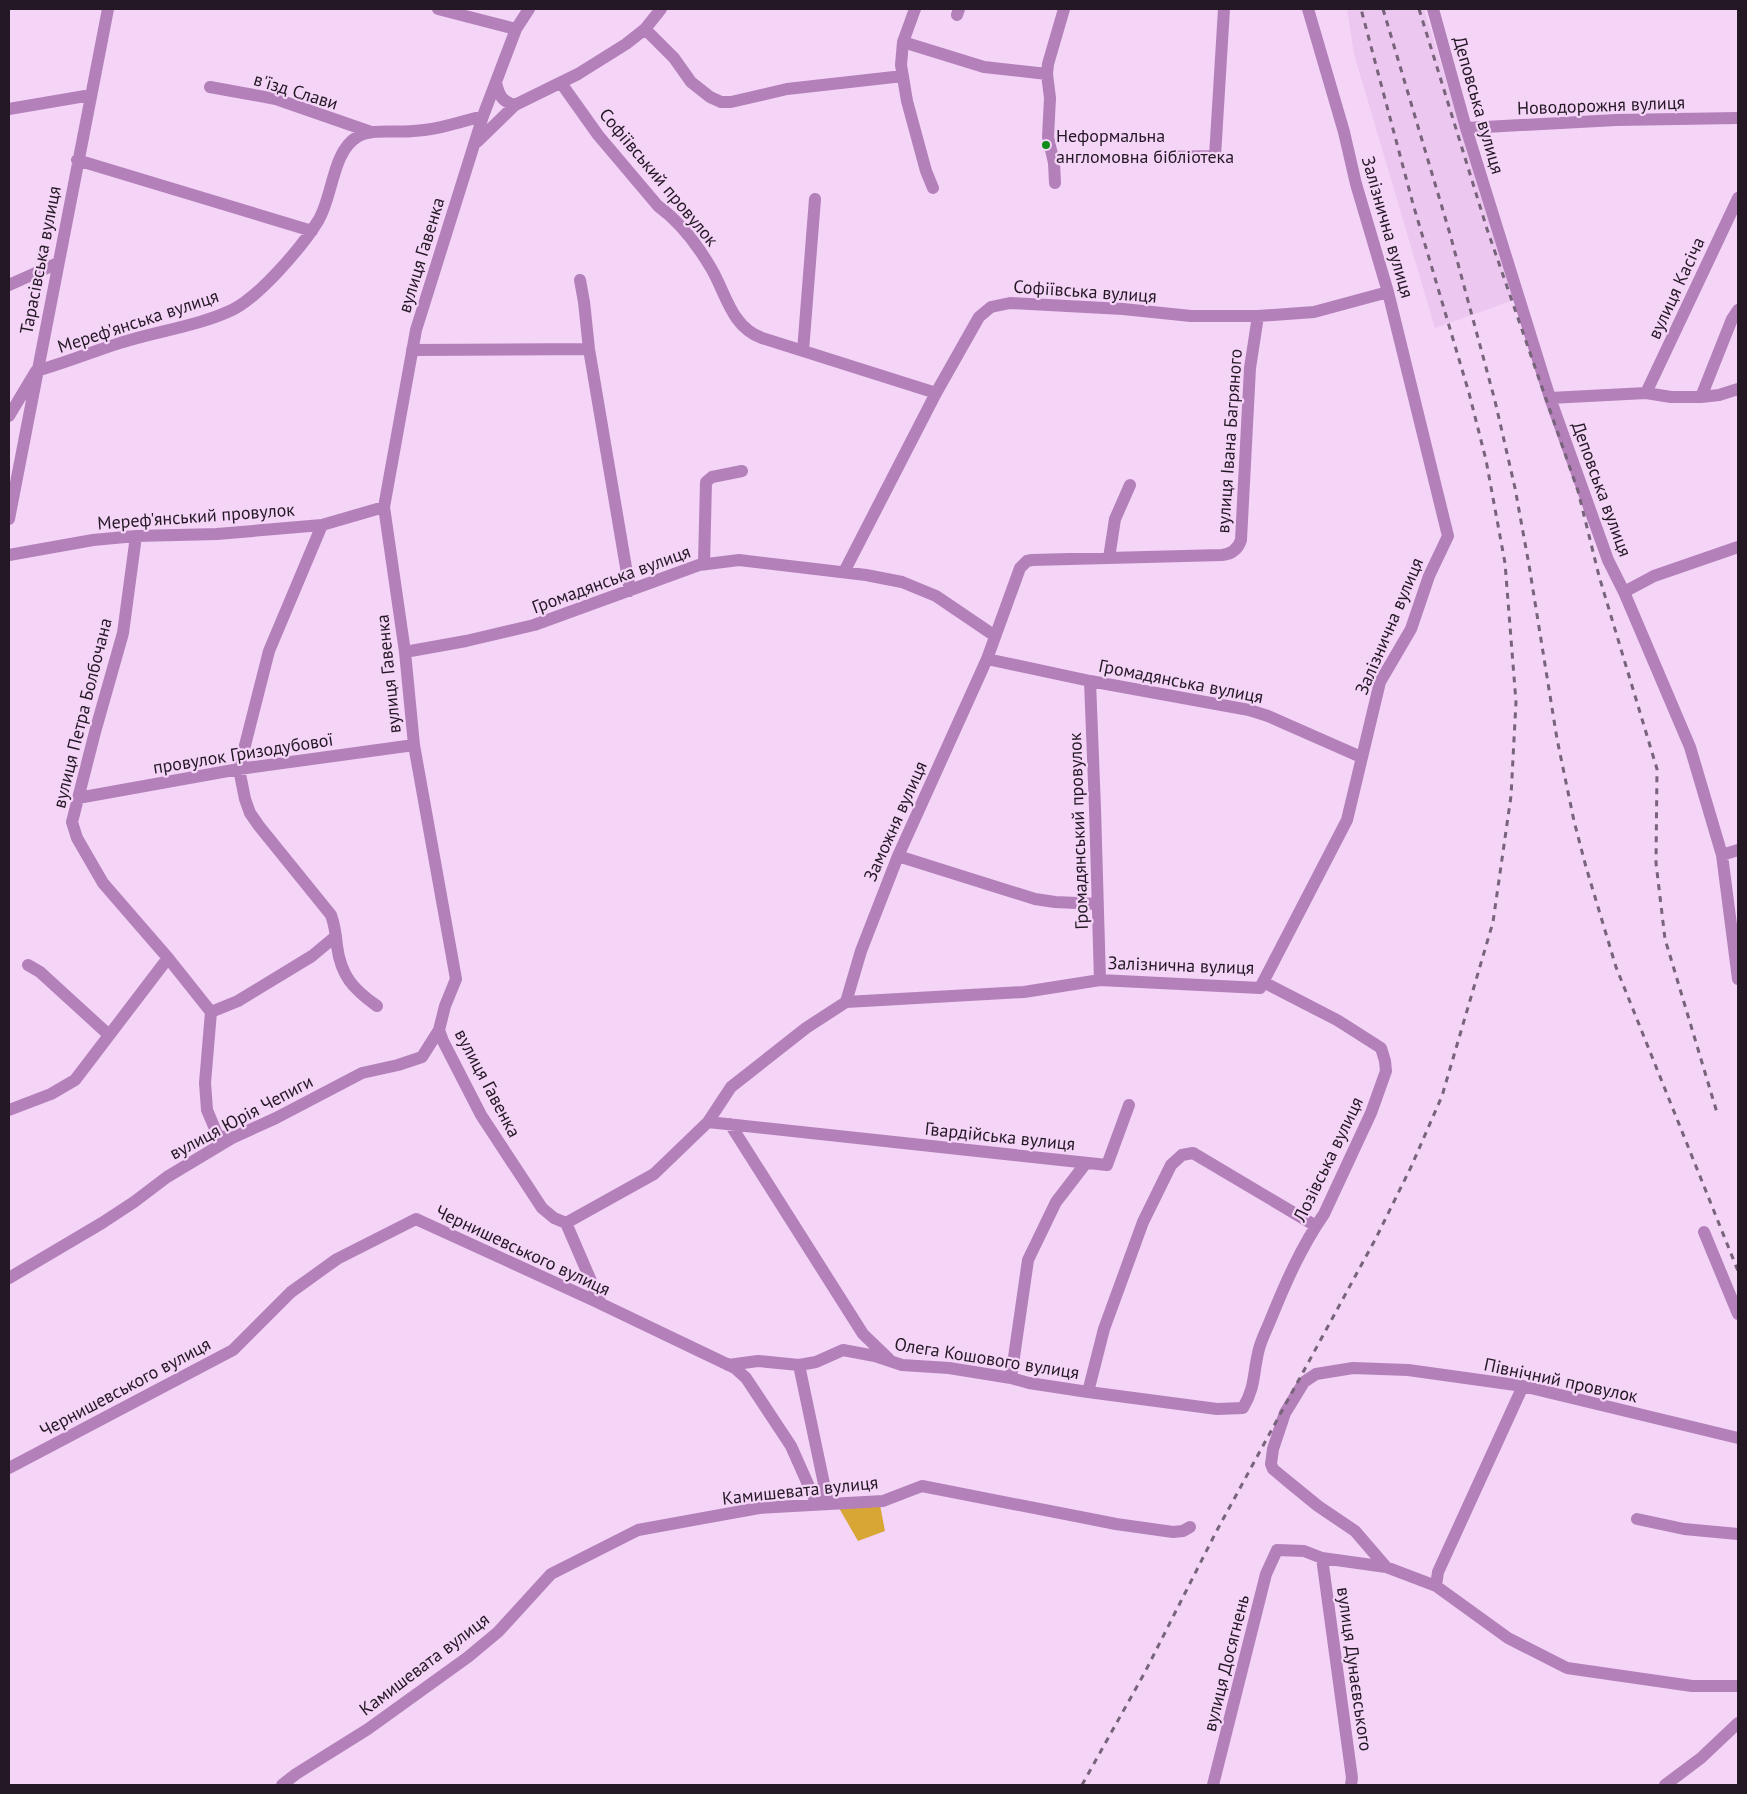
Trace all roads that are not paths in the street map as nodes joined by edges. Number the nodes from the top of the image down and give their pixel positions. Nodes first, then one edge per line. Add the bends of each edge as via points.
1 (108, 9) edge
2 (438, 9) edge
3 (529, 9) edge
4 (661, 9) edge
5 (915, 9) edge
6 (1064, 9) edge
7 (1224, 9) edge
8 (1308, 9) edge
9 (1433, 9) edge
10 (516, 29) junction
11 (645, 29) junction
12 (903, 42) junction
13 (1047, 74) junction
14 (903, 76) junction
15 (496, 83) junction
16 (561, 83) junction
17 (210, 87) dead end
18 (91, 95) junction
19 (515, 105) junction
20 (9, 110) edge
21 (484, 116) junction
22 (1738, 118) edge
23 (1466, 128) junction
24 (371, 132) junction
25 (474, 144) junction
26 (1162, 157) dead end
27 (78, 160) junction
28 (1056, 183) dead end
29 (933, 188) dead end
30 (1738, 198) edge
31 (815, 199) dead end
32 (312, 230) junction
33 (58, 263) junction
34 (580, 280) dead end
35 (9, 285) edge
36 (1388, 292) junction
37 (1738, 310) edge
38 (1258, 316) junction
39 (590, 349) junction
40 (412, 350) junction
41 (803, 351) junction
42 (36, 371) junction
43 (1738, 389) edge
44 (936, 393) junction
45 (1646, 393) junction
46 (1701, 397) junction
47 (1550, 398) junction
48 (9, 416) edge
49 (742, 471) dead end
50 (1130, 485) dead end
51 (384, 508) junction
52 (9, 519) edge
53 (322, 525) junction
54 (136, 536) junction
55 (1738, 547) edge
56 (9, 554) edge
57 (1109, 558) junction
58 (704, 564) junction
59 (844, 572) junction
60 (630, 591) junction
61 (1624, 592) junction
62 (995, 636) junction
63 (405, 652) junction
64 (988, 659) junction
65 (1090, 681) junction
66 (414, 745) junction
67 (1361, 757) junction
68 (239, 769) junction
69 (78, 798) junction
70 (1738, 850) edge
71 (1722, 855) junction
72 (898, 856) junction
73 (1098, 904) junction
74 (336, 936) junction
75 (168, 958) junction
76 (28, 965) dead end
77 (1738, 979) edge
78 (1100, 980) junction
79 (1263, 982) junction
80 (846, 1002) junction
81 (377, 1006) dead end
82 (211, 1012) junction
83 (439, 1030) junction
84 (109, 1035) junction
85 (1128, 1105) dead end
86 (9, 1110) edge
87 (708, 1122) junction
88 (730, 1124) junction
89 (232, 1138) junction
90 (1086, 1163) junction
91 (566, 1223) junction
92 (1316, 1226) junction
93 (1704, 1232) dead end
94 (9, 1278) edge
95 (601, 1304) junction
96 (1738, 1314) edge
97 (891, 1361) junction
98 (728, 1365) junction
99 (799, 1365) junction
100 (1012, 1378) junction
101 (1523, 1386) junction
102 (1088, 1392) junction
103 (1243, 1408) joint
104 (1738, 1438) edge
105 (9, 1468) edge
106 (828, 1503) junction
107 (1637, 1520) dead end
108 (1190, 1527) dead end
109 (1738, 1534) edge
110 (1322, 1558) junction
111 (1386, 1567) junction
112 (1436, 1586) junction
113 (1738, 1686) edge
114 (1738, 1723) edge
115 (1673, 1783) edge
116 (282, 1785) edge
117 (1213, 1785) edge
118 (1351, 1785) edge

1 - 18 street, Тарасівська вулиця
2 - 10 street
3 - 10 street, вулиця Гавенка
4 - 11 street
5 - 12 street
6 - 13 street
7 - 26 street via 1215,156
8 - 36 street, Залізнична вулиця
9 - 23 street, Деповська вулиця
10 - 15 street, вулиця Гавенка
11 - 14 street via 674,58 691,82 721,102 787,88
11 - 16 street
12 - 13 street via 984,67
12 - 14 street
13 - 28 street via 1050,98 1048,137
14 - 29 street
15 - 19 street via 500,96
15 - 21 street, вулиця Гавенка
16 - 19 street
16 - 41 street, Софіївський провулок via 598,135 705,257 740,324 753,335
17 - 24 street, в'їзд Слави via 276,99
18 - 20 street
18 - 27 street, Тарасівська вулиця
19 - 25 street
21 - 24 street, Мереф'янська вулиця via 445,127
21 - 25 street, вулиця Гавенка
22 - 23 street, Новодорожня вулиця
23 - 47 street, Деповська вулиця
24 - 32 street, Мереф'янська вулиця via 351,142 342,153 327,203
25 - 40 street, вулиця Гавенка
27 - 32 street
27 - 33 street, Тарасівська вулиця
30 - 45 street, вулиця Касіча
31 - 41 street
32 - 42 street, Мереф'янська вулиця via 253,297 231,310
33 - 35 street
33 - 42 street, Тарасівська вулиця
34 - 39 street
36 - 38 street, Софіївська вулиця via 1314,312
36 - 67 street, Залізнична вулиця via 1448,536 1429,576 1411,629 1380,682
37 - 46 street
38 - 44 street, Софіївська вулиця via 1191,316 1123,309 997,305 979,317
38 - 57 street, вулиця Івана Багряного via 1250,368 1239,546 1222,555
39 - 40 street
39 - 60 street
40 - 51 street, вулиця Гавенка
41 - 44 street, Софіївський провулок
42 - 48 street
42 - 52 street, Тарасівська вулиця
43 - 46 street
44 - 59 street, Софіївська вулиця
45 - 46 street
45 - 47 street
47 - 61 street, Деповська вулиця via 1608,560
49 - 58 street via 712,477 706,482
50 - 57 street via 1115,518
51 - 53 street, Мереф'янський провулок
51 - 63 street, вулиця Гавенка
53 - 54 street, Мереф'янський провулок via 217,534
53 - 68 street via 269,651
54 - 56 street, Мереф'янський провулок
54 - 69 street, вулиця Петра Болбочана via 122,634
55 - 61 street via 1654,576
57 - 62 street, вулиця Івана Багряного via 1032,560 1023,564
58 - 59 street, Громадянська вулиця via 739,560
58 - 60 street, Громадянська вулиця
59 - 62 street, Громадянська вулиця via 884,578 936,596
60 - 63 street, Громадянська вулиця via 534,625
61 - 71 street, Деповська вулиця via 1690,747
62 - 64 street, вулиця Івана Багряного
63 - 66 street, вулиця Гавенка
64 - 65 street, Громадянська вулиця
64 - 72 street, Заможня вулиця
65 - 67 street, Громадянська вулиця via 1249,710
65 - 73 street, Громадянський провулок
66 - 68 street, провулок Гризодубової
66 - 83 street, вулиця Гавенка via 456,979
67 - 79 street, Залізнична вулиця via 1346,820
68 - 69 street, провулок Гризодубової
68 - 74 street via 250,813 331,915
69 - 75 street, вулиця Петра Болбочана via 72,822 81,847 103,883
70 - 71 street
71 - 77 street, Деповська вулиця
72 - 73 street via 1035,899
72 - 80 street, Заможня вулиця via 861,951
73 - 78 street, Громадянський провулок
74 - 81 street via 343,970 350,985
74 - 82 street via 312,956 238,1001
75 - 82 street, вулиця Петра Болбочана
75 - 84 street
76 - 84 street via 40,972
78 - 79 street, Залізнична вулиця via 1260,988
78 - 80 street, Залізнична вулиця via 1024,992
79 - 92 street, Лозівська вулиця via 1337,1020 1381,1048 1385,1061 1386,1072 1371,1114
80 - 87 street via 806,1028 731,1087
82 - 89 street via 206,1067 207,1110 218,1136
83 - 89 street, вулиця Юрія Чепиги via 422,1057 362,1074
83 - 91 street, вулиця Гавенка via 481,1115 508,1157 542,1208
84 - 86 street via 75,1080 56,1092
85 - 90 street via 1107,1165
87 - 88 street, Гвардійська вулиця
87 - 91 street via 654,1174
88 - 90 street, Гвардійська вулиця
88 - 97 street via 863,1334
89 - 94 street, вулиця Юрія Чепиги via 167,1177 102,1224
90 - 100 street, Гвардійська вулиця via 1056,1202 1028,1260
91 - 95 street
92 - 102 street via 1193,1154 1182,1155 1171,1166 1142,1222 1104,1329
92 - 103 street, Лозівська вулиця via 1288,1277 1258,1353 1250,1397
93 - 96 street
95 - 98 street, Чернишевського вулиця
95 - 105 street, Чернишевського вулиця via 416,1219 337,1259 290,1292 233,1350
97 - 99 street, Олега Кошового вулиця via 843,1350 816,1362
97 - 100 street, Олега Кошового вулиця
98 - 99 street, Олега Кошового вулиця via 758,1361
98 - 106 street, Чернишевського вулиця via 746,1378 791,1446 815,1500
99 - 106 street
100 - 102 street, Олега Кошового вулиця
101 - 104 street, Північний провулок
101 - 111 street, Північний провулок via 1408,1370 1354,1368 1316,1374 1304,1382 1285,1413 1273,1449 1273,1469 1354,1530
101 - 112 street via 1438,1572
102 - 103 street, Олега Кошового вулиця via 1217,1409
106 - 108 street, Камишевата вулиця via 883,1501 922,1486 1163,1531 1183,1531
106 - 116 street, Камишевата вулиця via 759,1508 638,1530 551,1574 498,1632 468,1657 368,1730
107 - 109 street
110 - 111 street
110 - 117 street, вулиця Досягнень via 1304,1551 1277,1550 1266,1574
110 - 118 street, вулиця Дунаєвського
111 - 112 street
112 - 113 street via 1508,1638 1567,1668 1692,1686
114 - 115 street

